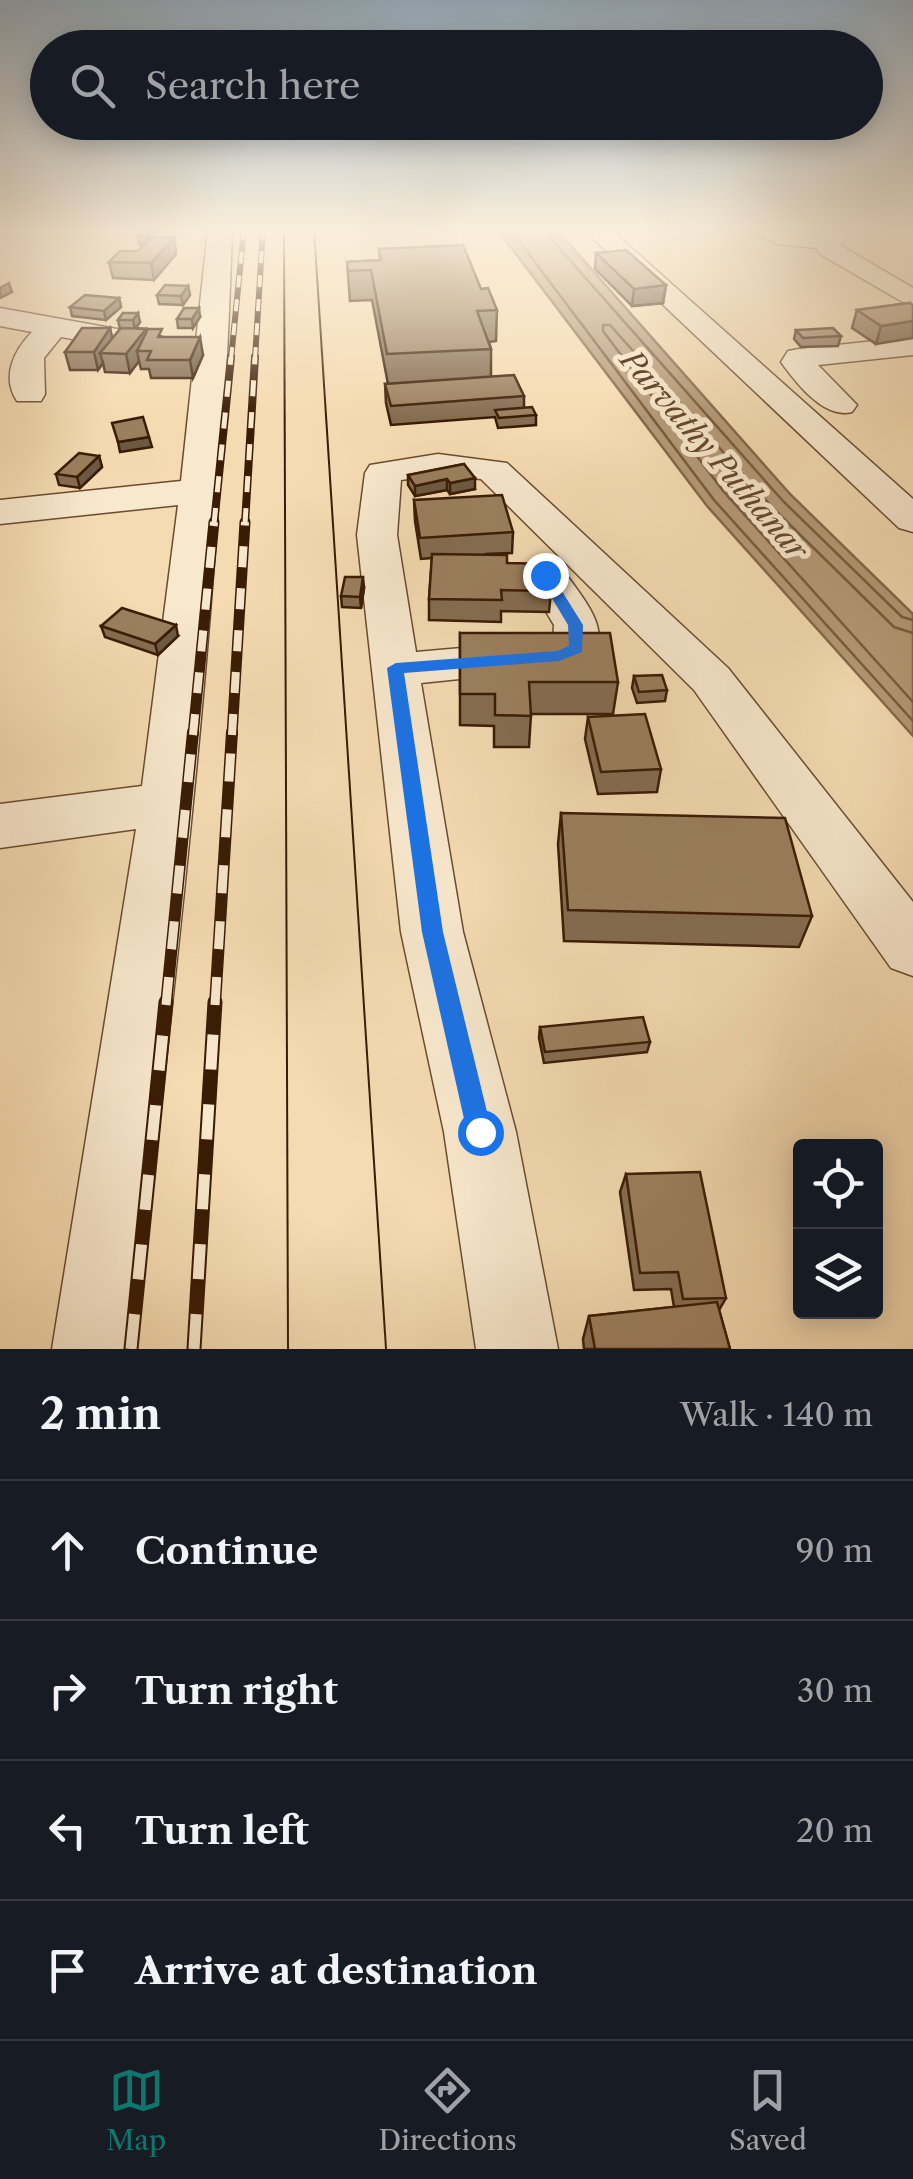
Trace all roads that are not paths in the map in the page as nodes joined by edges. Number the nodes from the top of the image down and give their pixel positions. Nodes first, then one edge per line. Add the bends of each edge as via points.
1 (202, 292) edge
2 (301, 292) edge
3 (665, 292) edge
4 (0, 317) edge
5 (52, 328) junction
6 (913, 346) edge
7 (186, 350) junction
8 (29, 394) dead end
9 (840, 405) dead end
10 (199, 491) junction
11 (0, 512) edge
12 (913, 520) edge
13 (545, 575) edge
14 (396, 668) junction
15 (167, 804) junction
16 (0, 826) edge
17 (913, 949) edge
18 (92, 1349) edge
19 (337, 1349) edge
20 (517, 1349) edge

1 - 7 street
2 - 19 main road
3 - 12 street
4 - 5 street
5 - 7 street
5 - 8 street via 25,359
6 - 9 street via 799,358
7 - 10 street
10 - 11 street
10 - 15 street
13 - 14 street via 576,625 576,648 559,656
14 - 17 street via 377,535 383,473 471,465 494,472 712,679
14 - 20 street via 432,932 480,1132
15 - 16 street
15 - 18 street

